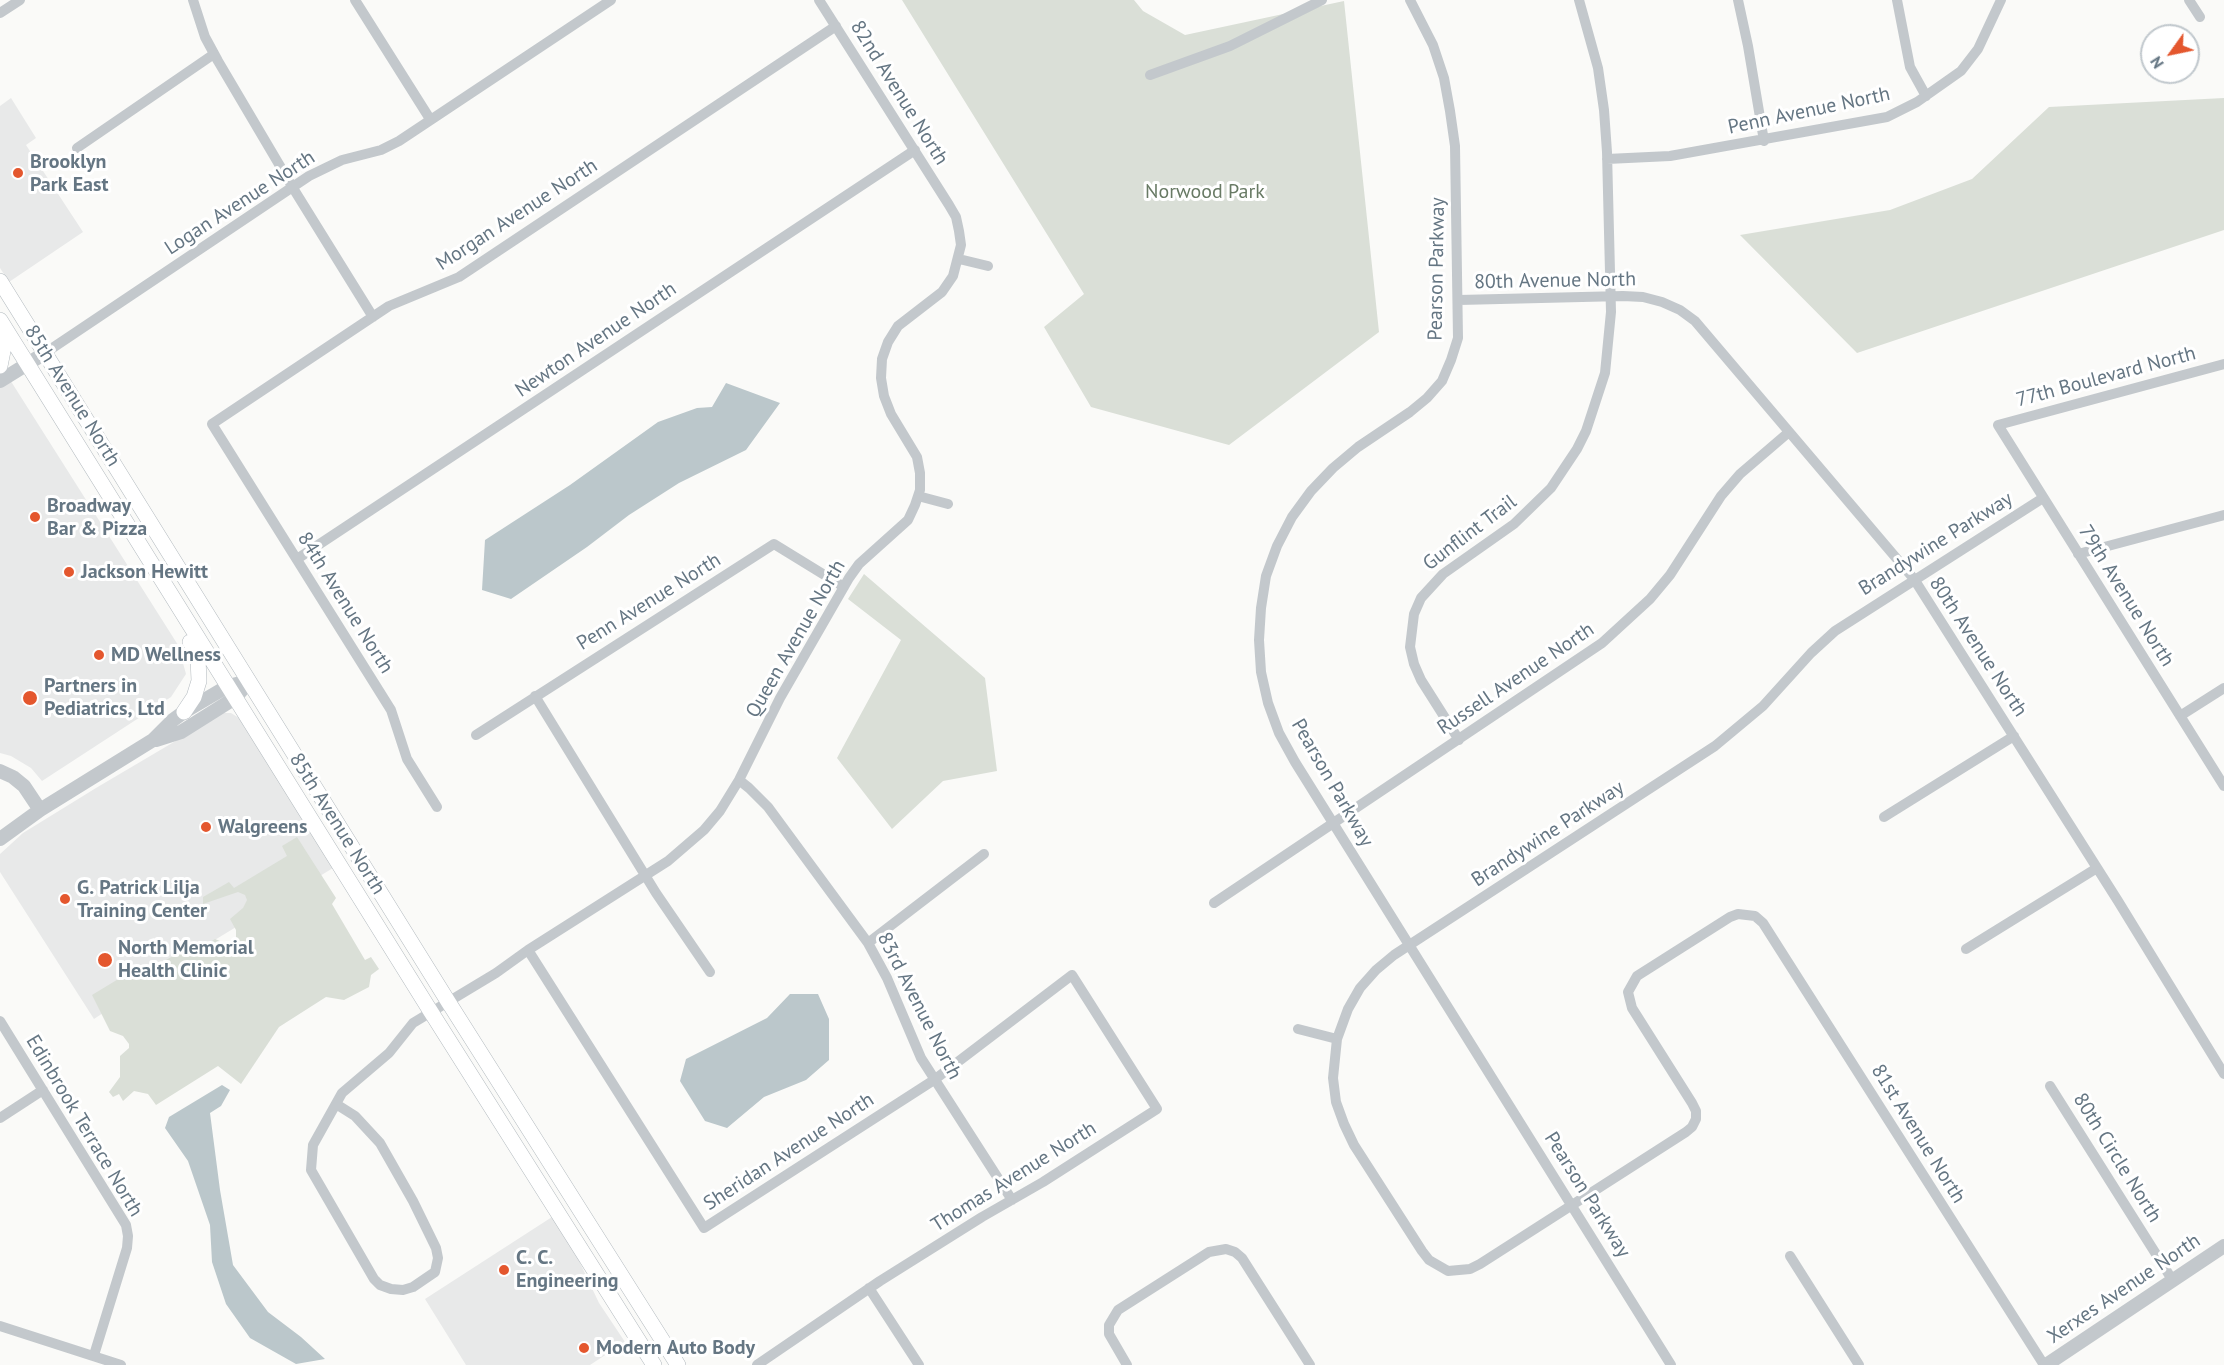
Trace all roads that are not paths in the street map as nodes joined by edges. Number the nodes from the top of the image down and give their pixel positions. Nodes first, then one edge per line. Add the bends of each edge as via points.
1 (20, 0) edge
2 (193, 0) edge
3 (355, 0) edge
4 (611, 0) edge
5 (819, 0) edge
6 (1322, 0) edge
7 (1410, 0) edge
8 (1579, 0) edge
9 (1738, 0) edge
10 (1897, 0) edge
11 (2001, 0) edge
12 (2189, 0) edge
13 (0, 14) edge
14 (2200, 17) dead end
15 (836, 26) junction
16 (214, 54) junction
17 (1150, 75) dead end
18 (1926, 96) junction
19 (430, 119) junction
20 (1764, 141) junction
21 (77, 148) dead end
22 (915, 150) junction
23 (1607, 159) junction
24 (292, 188) junction
25 (950, 205) joint
26 (959, 259) junction
27 (988, 266) dead end
28 (0, 281) edge
29 (1611, 296) junction
30 (1458, 300) junction
31 (373, 317) junction
32 (0, 320) edge
33 (0, 338) edge
34 (45, 353) junction
35 (2224, 364) edge
36 (28, 365) junction
37 (0, 366) edge
38 (0, 381) edge
39 (212, 424) joint
40 (1998, 425) joint
41 (1789, 432) junction
42 (918, 496) junction
43 (2043, 498) junction
44 (948, 504) dead end
45 (117, 509) junction
46 (2224, 515) edge
47 (2078, 554) junction
48 (297, 559) junction
49 (1914, 579) junction
50 (844, 587) junction
51 (249, 681) junction
52 (2224, 688) edge
53 (232, 692) junction
54 (535, 696) junction
55 (184, 712) junction
56 (2180, 716) junction
57 (476, 735) dead end
58 (2014, 736) junction
59 (153, 740) junction
60 (1459, 740) junction
61 (0, 771) edge
62 (739, 780) junction
63 (2224, 786) edge
64 (436, 807) dead end
65 (40, 810) junction
66 (1884, 817) dead end
67 (1333, 824) junction
68 (0, 839) edge
69 (984, 854) dead end
70 (2097, 868) junction
71 (646, 874) junction
72 (1214, 903) dead end
73 (1763, 923) joint
74 (868, 943) junction
75 (1409, 946) junction
76 (1966, 949) dead end
77 (528, 950) junction
78 (710, 972) dead end
79 (1072, 975) joint
80 (449, 1003) junction
81 (430, 1012) junction
82 (0, 1021) edge
83 (1298, 1029) dead end
84 (1336, 1039) junction
85 (2224, 1074) edge
86 (934, 1080) junction
87 (2050, 1086) dead end
88 (43, 1090) junction
89 (336, 1104) junction
90 (0, 1118) edge
91 (1012, 1200) junction
92 (1573, 1205) junction
93 (2224, 1246) edge
94 (1790, 1256) dead end
95 (2173, 1281) junction
96 (869, 1288) junction
97 (0, 1326) edge
98 (94, 1355) junction
99 (121, 1365) edge
100 (654, 1365) edge
101 (678, 1365) edge
102 (757, 1365) edge
103 (919, 1365) edge
104 (1127, 1365) edge
105 (1310, 1365) edge
106 (1671, 1365) edge
107 (1859, 1365) edge
108 (2045, 1365) edge

1 - 13 street
2 - 16 street
3 - 19 street
4 - 19 street, Logan Avenue North
5 - 15 street, 82nd Avenue North
6 - 17 street via 1230,46
7 - 30 street, Pearson Parkway via 1433,45 1450,111 1455,146
8 - 23 street, Gunflint Trail via 1598,68
9 - 20 street
10 - 18 street via 1910,67
11 - 18 street, Penn Avenue North via 1970,60
12 - 14 street
15 - 22 street, 82nd Avenue North
15 - 31 street, Morgan Avenue North via 459,277 407,297
16 - 21 street
16 - 24 street
18 - 20 street, Penn Avenue North via 1887,117
19 - 24 street, Logan Avenue North via 399,141 342,160
20 - 23 street, Penn Avenue North via 1670,156
22 - 25 street, 82nd Avenue North
22 - 48 street, Newton Avenue North
23 - 29 street, Gunflint Trail
24 - 31 street
24 - 34 street, Logan Avenue North
25 - 26 street, Queen Avenue North via 959,231
26 - 27 street
26 - 42 street, Queen Avenue North via 942,292 898,326 882,359 880,378 884,396 917,458
28 - 34 main road, 85th Avenue North
29 - 30 street, 80th Avenue North
29 - 41 street, 80th Avenue North via 1662,302 1695,321
29 - 60 street, Gunflint Trail via 1605,373 1577,449 1534,507 1443,574 1421,598 1414,614 1410,647 1414,664
30 - 67 street, Pearson Parkway via 1458,338 1442,381 1410,412 1358,447 1311,491 1292,517 1266,576 1259,640 1268,703 1279,733
31 - 39 street, Morgan Avenue North
32 - 36 main road, 85th Avenue North
33 - 37 main road
34 - 36 street
34 - 51 main road, 85th Avenue North
35 - 40 street, 77th Boulevard North
36 - 38 street
36 - 45 main road, 85th Avenue North
39 - 48 street, 84th Avenue North
40 - 43 street, 79th Avenue North
41 - 49 street, 80th Avenue North
41 - 60 street, Russell Avenue North via 1727,489 1670,575 1626,622 1576,662
42 - 44 street
42 - 50 street, Queen Avenue North via 908,520 859,564
43 - 47 street, 79th Avenue North
43 - 49 street, Brandywine Parkway
45 - 53 main road, 85th Avenue North
45 - 55 main road via 130,545 198,658 199,681
46 - 47 street
47 - 56 street, 79th Avenue North
48 - 64 street, 84th Avenue North via 392,710 408,759
49 - 58 street, 80th Avenue North
49 - 75 street, Brandywine Parkway via 1834,631 1763,706 1715,746
50 - 54 street, Penn Avenue North via 774,544
50 - 62 street, Queen Avenue North via 780,698
51 - 53 street
51 - 80 main road, 85th Avenue North
52 - 56 street
53 - 55 street
53 - 59 street via 181,732
53 - 81 main road, 85th Avenue North
54 - 57 street, Penn Avenue North
54 - 71 street
55 - 59 street
56 - 63 street, 79th Avenue North
58 - 66 street
58 - 70 street, 80th Avenue North
59 - 65 street
60 - 67 street, Russell Avenue North
61 - 65 street via 24,786
62 - 71 street, Queen Avenue North via 704,830
62 - 74 street, 83rd Avenue North via 768,807
65 - 68 street
67 - 72 street, Russell Avenue North
67 - 75 street, Pearson Parkway
69 - 74 street
70 - 76 street
70 - 85 street, 80th Avenue North
71 - 77 street, Queen Avenue North
71 - 78 street
73 - 92 street, Brandywine Parkway via 1745,914 1730,917 1631,983 1628,992 1632,1008 1692,1103 1696,1119 1686,1132
73 - 108 street, 81st Avenue North
74 - 86 street, 83rd Avenue North
75 - 84 street, Brandywine Parkway via 1376,970 1360,988
75 - 92 street, Pearson Parkway
77 - 80 street, Queen Avenue North
77 - 86 street, Sheridan Avenue North via 704,1228
79 - 86 street, Sheridan Avenue North
79 - 91 street, Thomas Avenue North via 1157,1109
80 - 81 street, Queen Avenue North
80 - 101 main road, 85th Avenue North
81 - 89 street, Queen Avenue North via 413,1023 389,1053 351,1084
81 - 100 main road, 85th Avenue North
82 - 88 street, Edinbrook Terrace North
83 - 84 street
84 - 92 street, Brandywine Parkway via 1336,1101 1344,1124 1429,1260 1448,1271 1480,1264
86 - 91 street, 83rd Avenue North
87 - 95 street, 80th Circle North
88 - 90 street
88 - 98 street, Edinbrook Terrace North via 120,1214 128,1236
89 - 89 street, Queen Avenue North via 312,1145 311,1170 374,1279 391,1289 413,1287 435,1272 435,1248 380,1143 355,1116
91 - 96 street, Thomas Avenue North
92 - 106 street, Pearson Parkway
93 - 95 street, Xerxes Avenue North
94 - 107 street
95 - 108 street, Xerxes Avenue North
96 - 102 street, Thomas Avenue North
96 - 103 street
97 - 98 street
98 - 99 street
104 - 105 street via 1113,1343 1109,1325 1118,1310 1209,1252 1226,1249 1242,1258

